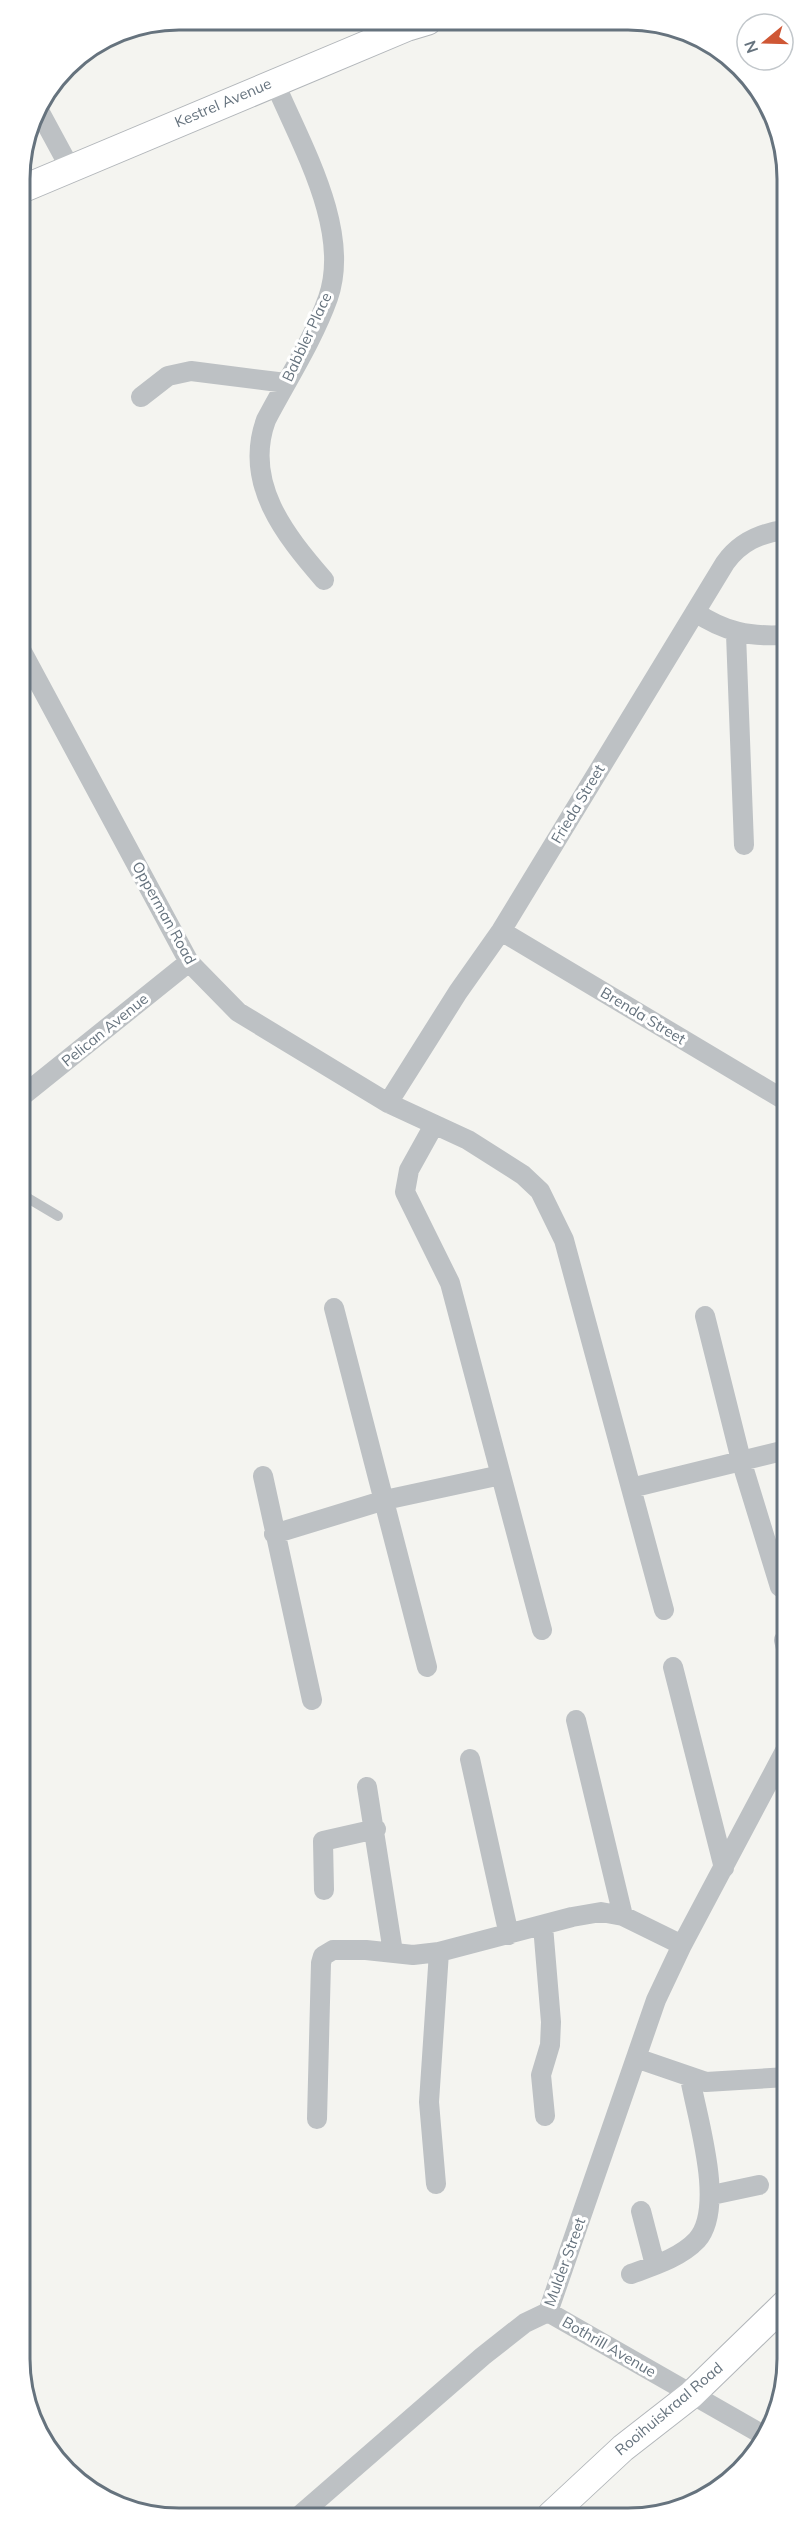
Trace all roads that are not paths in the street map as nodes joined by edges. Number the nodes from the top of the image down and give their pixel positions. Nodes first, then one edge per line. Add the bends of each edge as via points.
1 (397, 30) edge
2 (274, 81) junction
3 (43, 118) edge
4 (70, 168) junction
5 (30, 186) edge
6 (286, 383) junction
7 (141, 397) dead end
8 (777, 531) edge
9 (324, 580) dead end
10 (695, 612) junction
11 (736, 634) junction
12 (777, 636) edge
13 (30, 667) edge
14 (744, 845) dead end
15 (501, 931) junction
16 (189, 962) junction
17 (30, 1090) edge
18 (777, 1096) edge
19 (388, 1103) junction
20 (434, 1125) junction
21 (30, 1199) edge
22 (58, 1216) dead end
23 (334, 1308) dead end
24 (705, 1316) dead end
25 (777, 1452) edge
26 (741, 1460) junction
27 (501, 1475) junction
28 (263, 1476) dead end
29 (631, 1488) junction
30 (385, 1500) junction
31 (274, 1534) junction
32 (777, 1577) edge
33 (664, 1610) dead end
34 (542, 1630) dead end
35 (673, 1666) dead end
36 (427, 1667) dead end
37 (312, 1700) dead end
38 (576, 1720) dead end
39 (470, 1759) dead end
40 (777, 1766) edge
41 (367, 1786) dead end
42 (376, 1828) junction
43 (724, 1868) junction
44 (324, 1890) dead end
45 (623, 1916) junction
46 (543, 1926) junction
47 (509, 1935) junction
48 (682, 1945) junction
49 (393, 1952) junction
50 (439, 1952) junction
51 (636, 2058) junction
52 (690, 2078) junction
53 (777, 2078) edge
54 (545, 2116) dead end
55 (317, 2119) dead end
56 (436, 2184) dead end
57 (759, 2185) dead end
58 (712, 2195) junction
59 (641, 2211) dead end
60 (656, 2265) junction
61 (631, 2274) dead end
62 (548, 2312) junction
63 (777, 2312) edge
64 (691, 2395) junction
65 (758, 2432) edge
66 (309, 2508) edge
67 (559, 2508) edge

1 - 2 street, Kestrel Avenue
2 - 4 street, Kestrel Avenue
2 - 6 street, Babbler Place via 324,198 335,264 328,297
3 - 4 street
4 - 5 street, Kestrel Avenue
6 - 7 street via 191,371 168,376
6 - 9 street, Babbler Place via 261,436 262,479 273,513
8 - 10 street, Frieda Street via 766,532 732,553
10 - 11 street
10 - 15 street, Frieda Street
11 - 12 street
11 - 14 street
13 - 16 street, Opperman Road
15 - 18 street, Brenda Street
15 - 19 street, Frieda Street
16 - 17 street, Pelican Avenue
16 - 19 street, Opperman Road via 238,1012
19 - 20 street, Opperman Road
20 - 27 street via 409,1170 405,1192 450,1283
20 - 29 street, Opperman Road via 468,1140 523,1175 535,1184 549,1206 564,1240
21 - 22 lane
23 - 30 street
24 - 26 street
25 - 26 street
26 - 29 street
26 - 32 street
27 - 30 street
27 - 34 street
28 - 31 street
29 - 33 street, Opperman Road
30 - 31 street
30 - 36 street
31 - 37 street
35 - 43 street
38 - 45 street
39 - 47 street
40 - 43 street, Mulder Street
41 - 42 street
42 - 44 street via 323,1841
42 - 49 street
43 - 48 street, Mulder Street
45 - 46 street via 601,1912
45 - 48 street
46 - 47 street
46 - 54 street via 551,2022 550,2045 541,2075
47 - 50 street
48 - 51 street, Mulder Street via 656,2000
49 - 50 street
49 - 55 street via 333,1950 323,1956
50 - 56 street via 429,2102
51 - 52 street
51 - 62 street, Mulder Street
52 - 53 street via 706,2082
52 - 58 street
57 - 58 street
58 - 60 street via 703,2232 678,2254
59 - 60 street
60 - 61 street
62 - 64 street, Bothrill Avenue
62 - 66 street, Mulder Street via 512,2332
63 - 64 street, Rooihuiskraal Road
64 - 65 street, Bothrill Avenue
64 - 67 street, Rooihuiskraal Road via 623,2448

